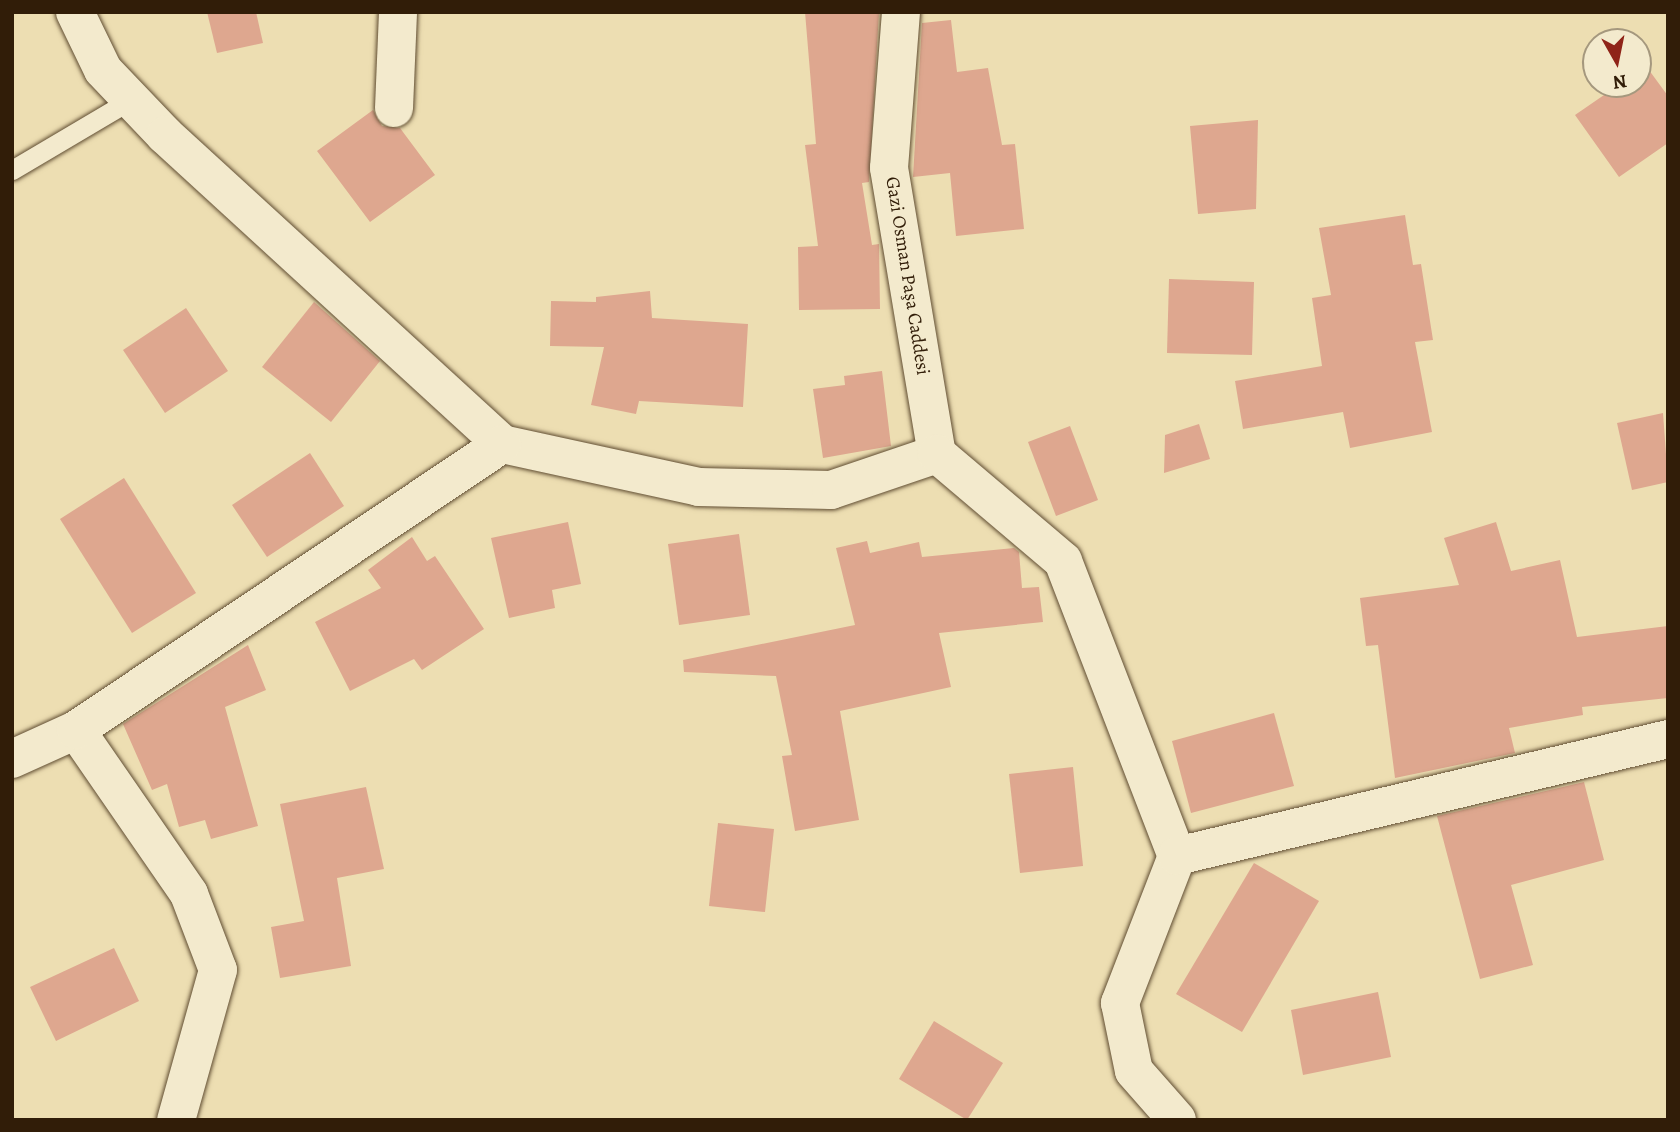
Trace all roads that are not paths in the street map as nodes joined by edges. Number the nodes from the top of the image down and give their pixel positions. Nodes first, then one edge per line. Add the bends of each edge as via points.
1 (75, 12) edge
2 (398, 12) edge
3 (901, 12) edge
4 (132, 99) junction
5 (394, 108) dead end
6 (12, 170) edge
7 (502, 444) junction
8 (937, 454) junction
9 (76, 730) junction
10 (1668, 739) edge
11 (12, 759) edge
12 (1177, 856) junction
13 (176, 1120) edge
14 (1177, 1120) edge

1 - 4 street via 103,70
2 - 5 street
3 - 8 street, Gazi Osman Paşa Caddesi via 889,168
4 - 6 lane
4 - 7 street via 165,135
7 - 8 street via 712,488 831,490
7 - 9 street
8 - 12 street via 1063,561
9 - 11 street
9 - 13 street via 189,894 218,970
10 - 12 street
12 - 14 street via 1119,1003 1134,1071

